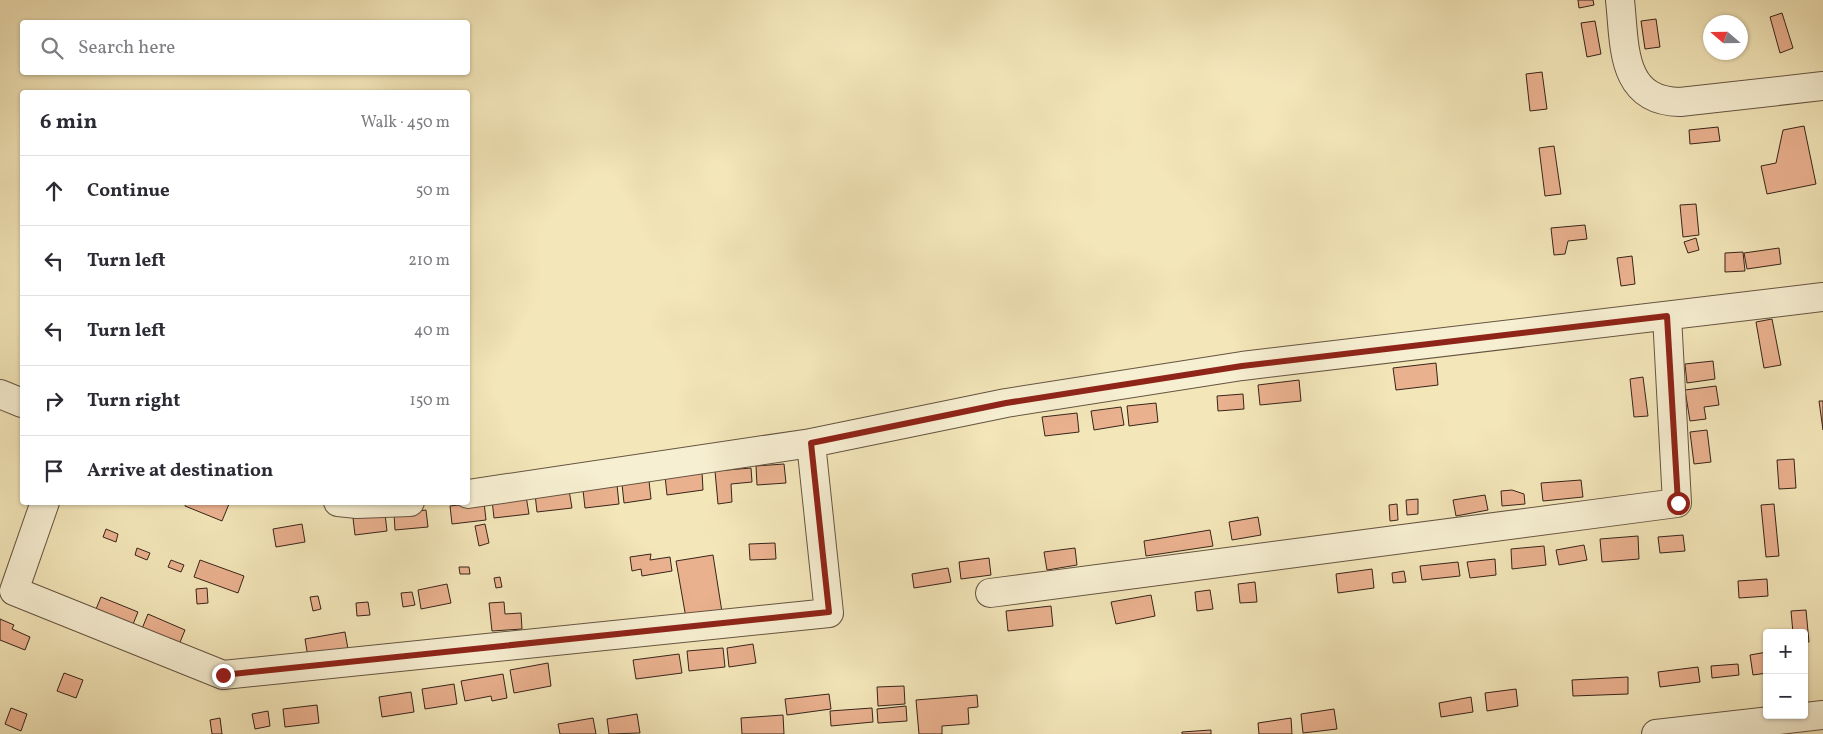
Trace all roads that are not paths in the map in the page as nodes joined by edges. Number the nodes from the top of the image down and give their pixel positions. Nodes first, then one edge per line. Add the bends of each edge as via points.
1 (1620, 0) edge
2 (1823, 86) edge
3 (1823, 298) edge
4 (1667, 316) junction
5 (0, 394) edge
6 (20, 402) edge
7 (811, 443) junction
8 (470, 494) edge
9 (45, 505) edge
10 (990, 593) dead end
11 (1823, 715) edge
12 (1656, 734) edge

1 - 2 street via 1631,74 1651,96 1666,102 1680,102
3 - 4 street
4 - 7 street via 1242,366 1006,403
4 - 10 street via 1678,503
5 - 6 street
7 - 8 street
7 - 9 street via 829,612 223,675 14,590
11 - 12 street

